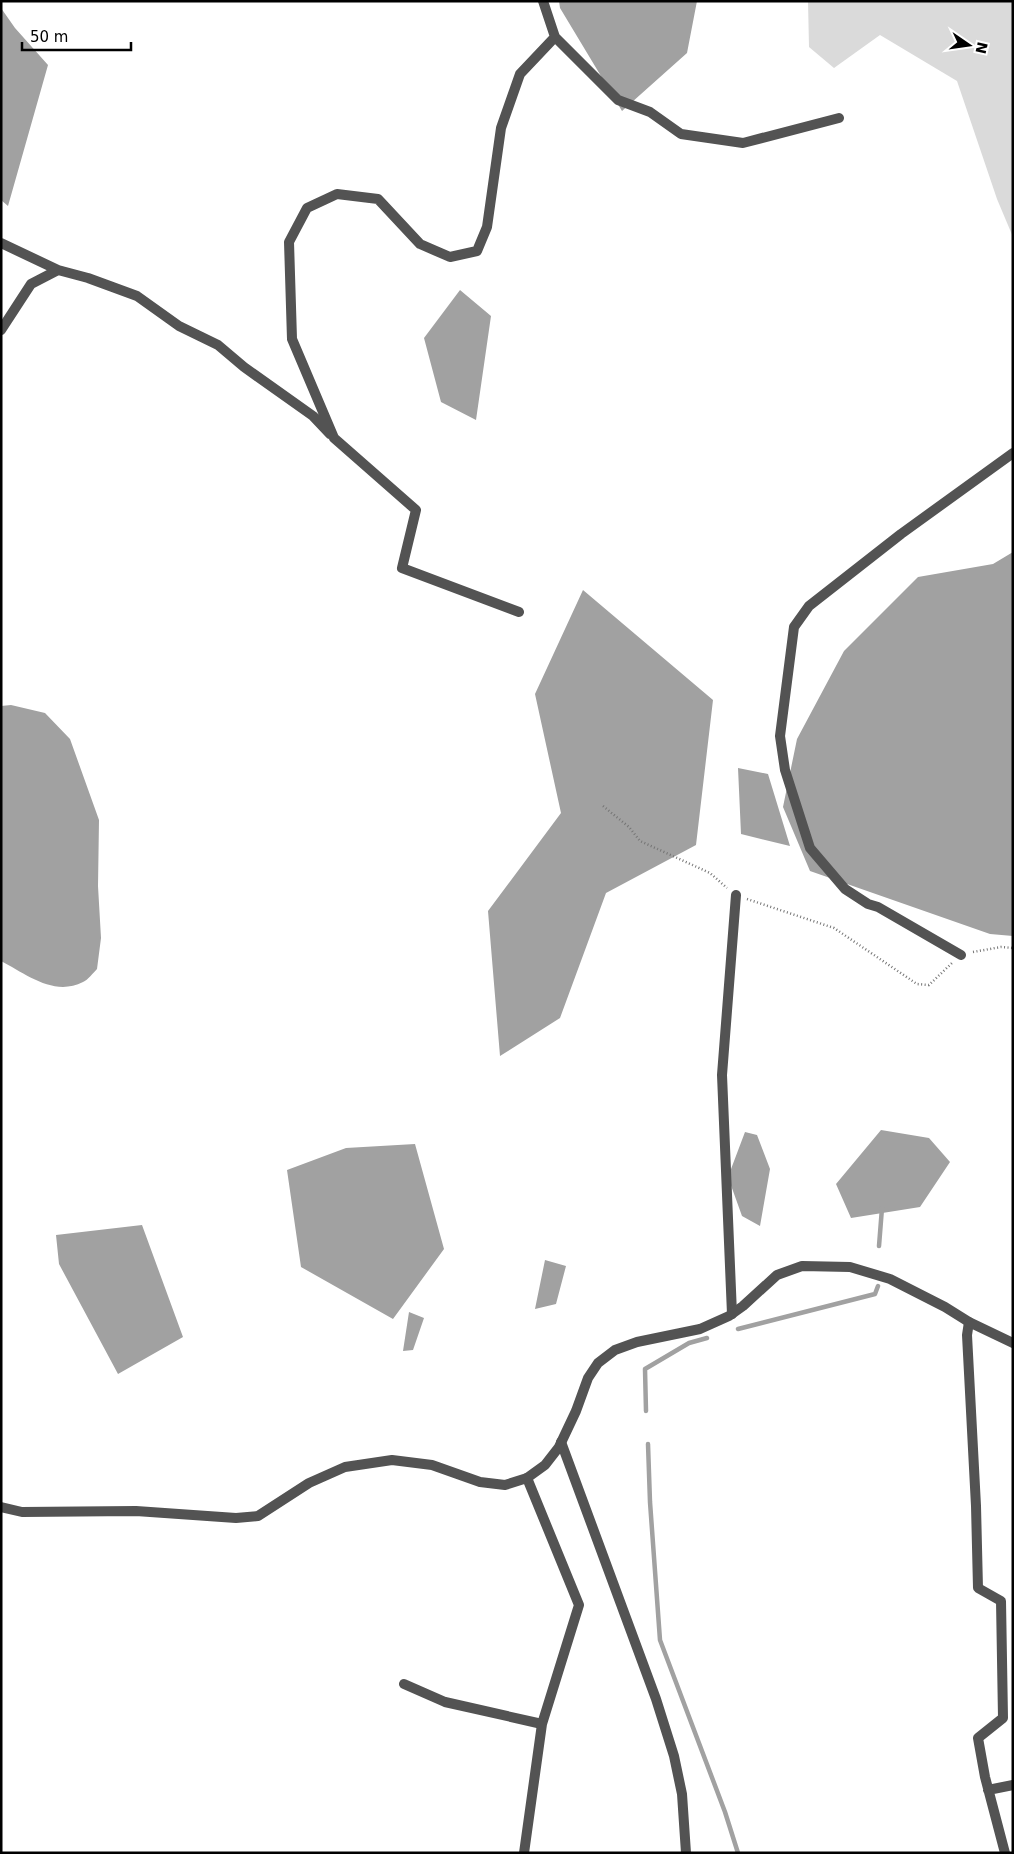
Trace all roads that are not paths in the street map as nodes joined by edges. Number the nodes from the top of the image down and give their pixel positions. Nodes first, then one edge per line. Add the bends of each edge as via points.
1 (543, 1) edge
2 (555, 36) junction
3 (839, 118) dead end
4 (1, 243) edge
5 (58, 270) junction
6 (1, 330) edge
7 (334, 438) junction
8 (1013, 453) edge
9 (519, 612) dead end
10 (736, 895) road end
11 (961, 955) road end
12 (732, 1314) junction
13 (969, 1322) junction
14 (1013, 1343) edge
15 (562, 1442) junction
16 (527, 1478) junction
17 (1, 1507) edge
18 (404, 1684) dead end
19 (542, 1724) junction
20 (1013, 1785) edge
21 (988, 1790) junction
22 (524, 1853) edge
23 (686, 1853) edge
24 (1005, 1853) edge

1 - 2 street
2 - 3 street via 618,100 650,112 681,134 743,143
2 - 7 street via 520,74 500,128 487,227 477,250 450,257 420,244 378,199 337,194 307,208 289,242 292,339
4 - 5 street
5 - 6 street via 31,284
5 - 7 street via 137,296 179,326 218,345 313,416
7 - 9 street via 416,510 402,568
8 - 11 street via 809,606 794,627 783,706 780,736 785,770 810,848 846,889
10 - 12 street via 722,1075
12 - 13 street via 777,1275 802,1266 850,1267 890,1279
12 - 15 street via 700,1329 615,1350 598,1363 588,1378
13 - 14 street
13 - 21 street via 966,1335 978,1588 1001,1601 1003,1718 978,1738
15 - 16 street via 545,1465
15 - 23 street via 674,1756 682,1794
16 - 17 street via 505,1485 480,1482 432,1465 392,1460 345,1467 309,1482 258,1516 236,1518 136,1511 22,1512
16 - 19 street via 579,1605
18 - 19 street via 445,1702
19 - 22 street
20 - 21 street
21 - 24 street

